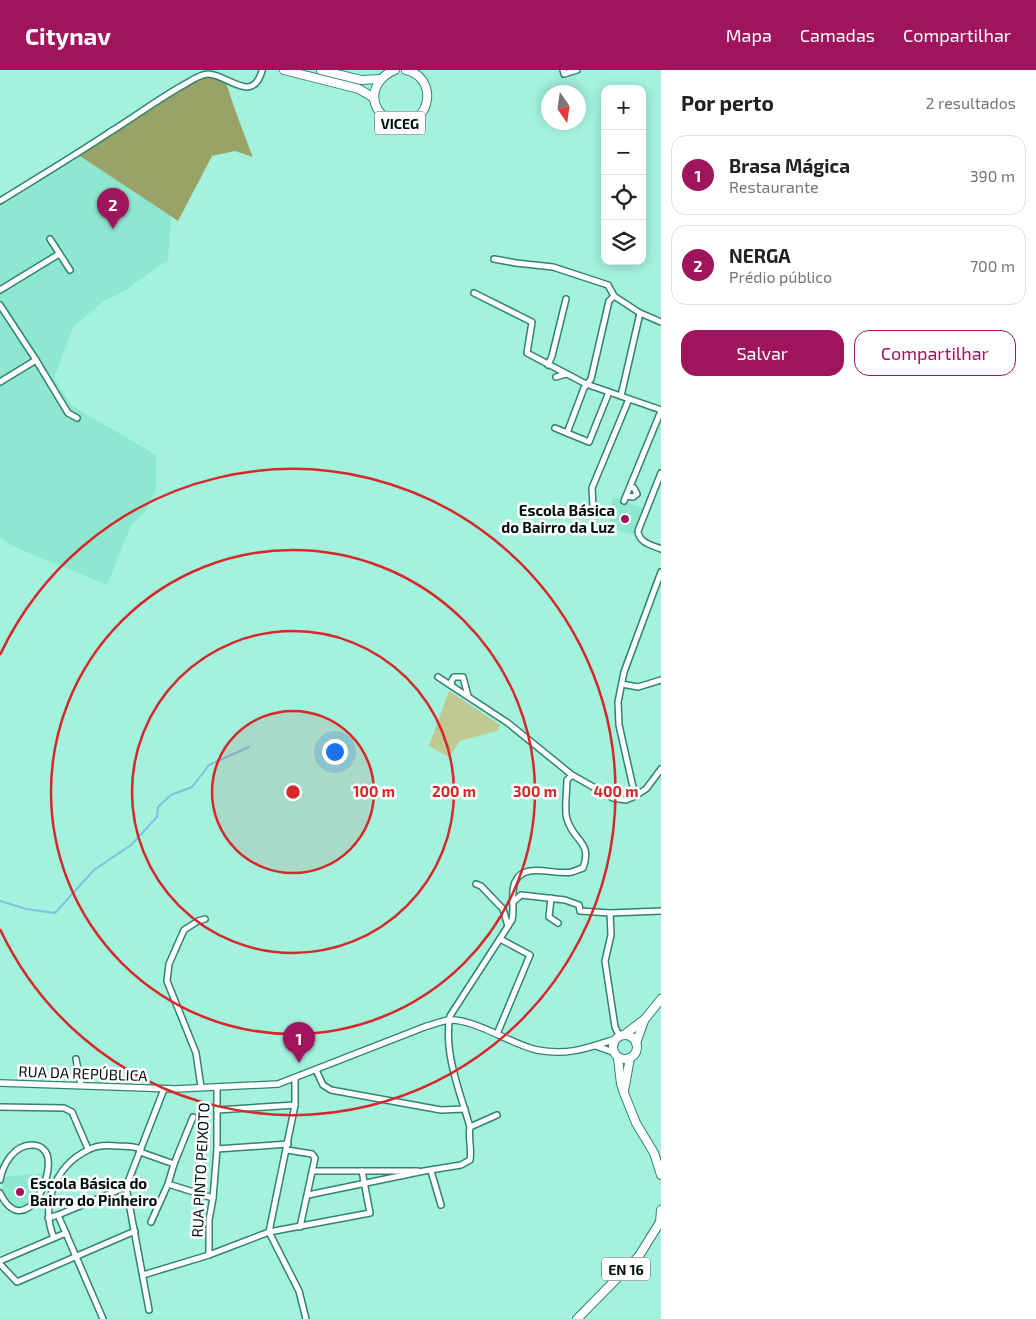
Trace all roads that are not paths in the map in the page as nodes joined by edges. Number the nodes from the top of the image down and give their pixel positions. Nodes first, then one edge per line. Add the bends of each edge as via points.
1 (284, 70) edge
2 (321, 70) edge
3 (395, 70) edge
4 (406, 70) edge
5 (563, 70) edge
6 (577, 70) edge
7 (262, 71) edge
8 (418, 72) edge
9 (381, 79) junction
10 (374, 98) junction
11 (0, 202) edge
12 (50, 239) dead end
13 (59, 254) junction
14 (494, 259) dead end
15 (70, 270) dead end
16 (0, 290) edge
17 (474, 293) dead end
18 (614, 296) junction
19 (566, 299) dead end
20 (0, 305) edge
21 (640, 313) junction
22 (661, 322) edge
23 (36, 360) junction
24 (548, 364) junction
25 (566, 374) junction
26 (556, 377) dead end
27 (0, 382) edge
28 (586, 384) junction
29 (609, 392) junction
30 (621, 396) junction
31 (629, 398) junction
32 (661, 410) edge
33 (77, 418) dead end
34 (554, 428) dead end
35 (567, 433) junction
36 (661, 473) edge
37 (630, 486) junction
38 (589, 510) dead end
39 (661, 549) edge
40 (661, 572) edge
41 (659, 580) edge
42 (438, 677) dead end
43 (661, 680) edge
44 (622, 684) junction
45 (452, 686) junction
46 (468, 697) junction
47 (661, 769) edge
48 (572, 775) junction
49 (635, 796) junction
50 (476, 884) dead end
51 (551, 898) junction
52 (514, 902) junction
53 (661, 911) edge
54 (610, 913) junction
55 (205, 919) dead end
56 (558, 923) dead end
57 (508, 926) junction
58 (500, 939) junction
59 (661, 1000) edge
60 (645, 1019) junction
61 (452, 1020) junction
62 (497, 1034) junction
63 (620, 1037) junction
64 (636, 1043) junction
65 (596, 1046) junction
66 (616, 1055) junction
67 (630, 1058) junction
68 (76, 1059) dead end
69 (316, 1070) junction
70 (295, 1078) junction
71 (0, 1083) edge
72 (81, 1086) junction
73 (217, 1087) junction
74 (201, 1088) junction
75 (164, 1089) junction
76 (624, 1092) junction
77 (295, 1106) junction
78 (1, 1109) edge
79 (465, 1109) junction
80 (217, 1110) junction
81 (498, 1115) dead end
82 (193, 1117) dead end
83 (470, 1127) junction
84 (287, 1147) junction
85 (88, 1149) junction
86 (217, 1149) junction
87 (140, 1150) junction
88 (174, 1164) junction
89 (362, 1171) junction
90 (424, 1171) junction
91 (431, 1171) junction
92 (313, 1172) junction
93 (48, 1174) junction
94 (661, 1175) edge
95 (58, 1177) junction
96 (0, 1180) edge
97 (168, 1184) junction
98 (364, 1184) junction
99 (126, 1187) junction
100 (0, 1192) edge
101 (308, 1195) junction
102 (39, 1197) junction
103 (213, 1198) junction
104 (49, 1199) junction
105 (441, 1205) dead end
106 (661, 1210) edge
107 (58, 1215) junction
108 (48, 1218) junction
109 (151, 1222) dead end
110 (300, 1227) junction
111 (134, 1230) junction
112 (270, 1232) junction
113 (66, 1233) junction
114 (54, 1238) junction
115 (209, 1255) junction
116 (76, 1257) junction
117 (0, 1262) edge
118 (142, 1275) junction
119 (149, 1310) dead end
120 (102, 1319) edge
121 (306, 1319) edge
122 (577, 1319) edge

1 - 10 main road, VICEG via 359,89
2 - 9 main road via 361,80
3 - 9 main road
4 - 8 main road, VICEG
5 - 6 street via 564,74
7 - 11 street via 254,84 246,87 214,75 200,76
8 - 10 main road, VICEG via 426,84 428,100 421,116 413,121 396,123 388,120 376,107
9 - 10 main road, VICEG
12 - 13 street
13 - 15 street
13 - 16 street
14 - 18 street via 565,270 608,286
17 - 24 street via 532,322 527,352
18 - 21 street
18 - 28 street via 609,301 590,379
19 - 24 street
20 - 23 street
21 - 22 street
21 - 30 street
23 - 27 street
23 - 33 street via 67,416
24 - 25 street
25 - 26 street
25 - 28 street
28 - 29 street
28 - 35 street
29 - 30 street
29 - 35 street via 589,442
30 - 31 street
31 - 32 street
31 - 38 street via 592,488 593,506
32 - 37 street
34 - 35 street
36 - 39 street via 638,531 642,541
37 - 37 street via 625,498 637,494
40 - 41 street
41 - 44 street
42 - 45 street
43 - 44 street via 638,687
44 - 49 street via 618,702 619,725
45 - 46 street
45 - 46 street via 454,677 462,677
46 - 48 street
47 - 49 street via 646,789
48 - 49 street via 613,798 626,800
48 - 52 street via 567,780 567,819 585,847 583,868 571,872 527,871 520,874 515,882
50 - 57 street via 502,909
51 - 52 street via 521,895
51 - 54 street via 580,905 580,911
51 - 56 street via 549,917
52 - 57 street
53 - 54 street
54 - 63 street via 611,934 605,961 615,1027
55 - 74 street via 184,930 169,964 167,981 196,1053
57 - 58 street
58 - 61 street via 453,1012
58 - 62 street via 530,955
59 - 60 main road
60 - 63 main road
60 - 64 main road
61 - 62 street
61 - 69 street, RUA DA REPÚBLICA via 427,1026
61 - 79 street via 448,1032 452,1060
62 - 65 street via 536,1050 567,1052
63 - 64 main road via 632,1037
63 - 65 street
63 - 66 main road via 612,1044
64 - 67 main road via 637,1051
65 - 66 street
66 - 67 main road
66 - 76 main road
67 - 76 main road
68 - 72 street
69 - 70 street, RUA DA REPÚBLICA
69 - 79 street via 323,1085 331,1090 441,1110
70 - 73 street, RUA DA REPÚBLICA via 278,1084
70 - 77 street
71 - 72 street, RUA DA REPÚBLICA
72 - 75 street, RUA DA REPÚBLICA
73 - 74 street, RUA DA REPÚBLICA
73 - 80 street, RUA PINTO PEIXOTO
74 - 75 street, RUA DA REPÚBLICA
75 - 87 street
76 - 94 main road via 636,1123 654,1153
77 - 80 street
77 - 84 street
78 - 85 street via 69,1110
79 - 83 street
80 - 86 street, RUA PINTO PEIXOTO
81 - 83 street
82 - 88 street
83 - 91 street via 470,1160
84 - 86 street
84 - 92 street via 312,1154 316,1161
84 - 112 street
85 - 87 street via 108,1145 135,1146
85 - 95 street
86 - 103 street, RUA PINTO PEIXOTO
87 - 88 street
87 - 99 street
88 - 97 street
89 - 90 street
89 - 92 street
89 - 98 street
90 - 91 street
90 - 98 street
91 - 105 street
92 - 101 street
93 - 95 street
93 - 96 street via 50,1161 45,1150 37,1145 26,1145 8,1159
93 - 102 street
95 - 104 street
97 - 103 street
97 - 109 street
98 - 101 street
98 - 110 street via 370,1213
99 - 107 street
99 - 111 street
100 - 102 street via 13,1210 32,1206
101 - 110 street
102 - 104 street
103 - 115 street, RUA PINTO PEIXOTO
104 - 108 street
106 - 122 main road, EN 16 via 660,1222 638,1256
107 - 108 street
107 - 113 street
108 - 114 street
110 - 112 street
111 - 116 street
111 - 118 street
112 - 115 street
112 - 121 street via 299,1291
113 - 114 street
113 - 116 street
114 - 117 street
115 - 118 street
116 - 117 street via 17,1282
116 - 120 street
118 - 119 street

